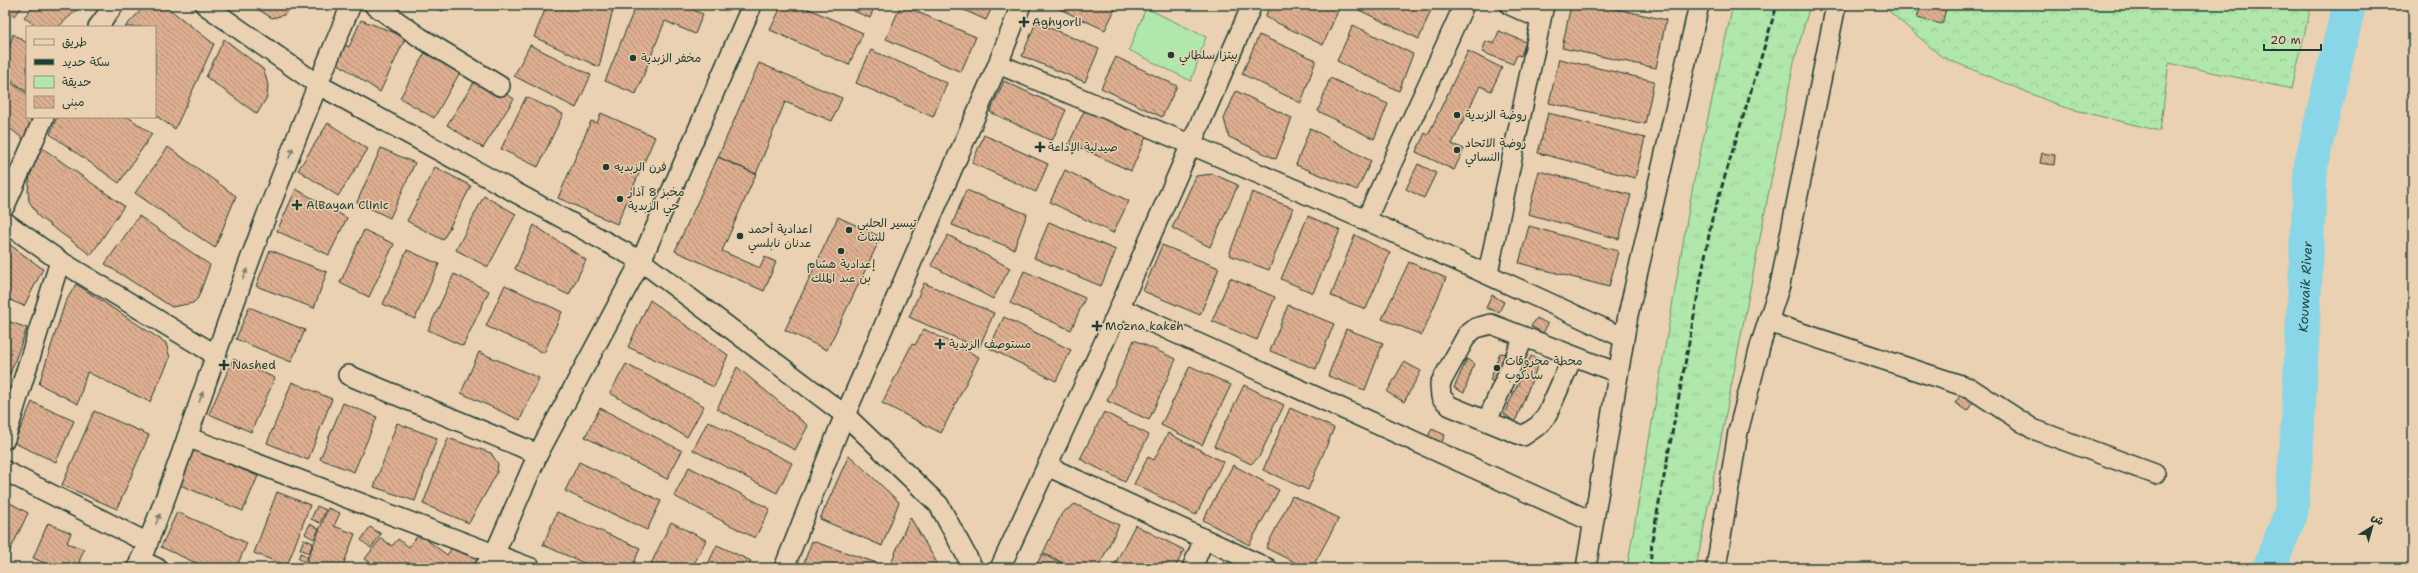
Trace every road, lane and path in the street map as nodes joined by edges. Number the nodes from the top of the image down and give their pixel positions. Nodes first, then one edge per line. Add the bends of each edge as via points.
1 (114, 5) edge
2 (204, 5) edge
3 (351, 5) edge
4 (374, 5) edge
5 (752, 5) edge
6 (1021, 5) edge
7 (1252, 5) edge
8 (1464, 5) edge
9 (1510, 5) edge
10 (1699, 5) edge
11 (1836, 5) edge
12 (1542, 12) edge
13 (99, 26) edge
14 (998, 64) junction
15 (317, 84) junction
16 (500, 86) dead end
17 (44, 118) edge
18 (1191, 144) junction
19 (5, 206) edge
20 (1366, 220) junction
21 (5, 222) edge
22 (60, 261) junction
23 (641, 261) junction
24 (1488, 273) junction
25 (1120, 308) junction
26 (1768, 322) junction
27 (1524, 337) junction
28 (1624, 338) junction
29 (216, 356) junction
30 (1573, 356) junction
31 (1618, 373) junction
32 (348, 374) dead end
33 (845, 415) junction
34 (1487, 421) junction
35 (187, 437) junction
36 (5, 439) edge
37 (538, 454) junction
38 (1047, 466) junction
39 (5, 471) edge
40 (2155, 474) dead end
41 (1593, 522) junction
42 (1204, 539) junction
43 (148, 543) junction
44 (489, 562) edge
45 (138, 564) edge
46 (157, 568) edge
47 (531, 568) edge
48 (784, 568) edge
49 (973, 568) edge
50 (1000, 568) edge
51 (1192, 568) edge
52 (1267, 568) edge
53 (1586, 568) edge
54 (1716, 568) edge

1 - 13 street
2 - 15 street
3 - 15 street
4 - 16 street via 421,38
5 - 23 street
6 - 14 street
7 - 18 street
8 - 20 street
9 - 12 street
10 - 28 street
11 - 26 street via 1780,285
12 - 24 street
14 - 18 street
14 - 33 street
15 - 23 street
29 -> 15 street
17 - 19 street
18 - 20 street
18 - 25 street
20 - 24 street
21 - 22 street
22 - 29 street
22 - 36 street
23 - 33 street
23 - 37 street
24 - 28 street
25 - 38 street
25 - 41 street
26 - 40 street via 1970,388 2033,429
26 - 54 street via 1738,432
27 - 30 street
27 - 34 street
27 - 34 street via 1491,324 1476,328 1467,335 1440,384 1441,397 1450,406
28 - 31 street
35 -> 29 street
30 - 31 street
30 - 34 street via 1547,415 1539,426 1523,436
31 - 41 street
32 - 37 street
33 - 48 street
33 - 49 street via 939,505
43 -> 35 street
35 - 44 street
37 - 44 street
38 - 42 street
38 - 50 street
39 - 43 street
41 - 53 street
42 - 51 street
42 - 52 street
43 - 45 street
44 - 47 street
45 - 46 street

